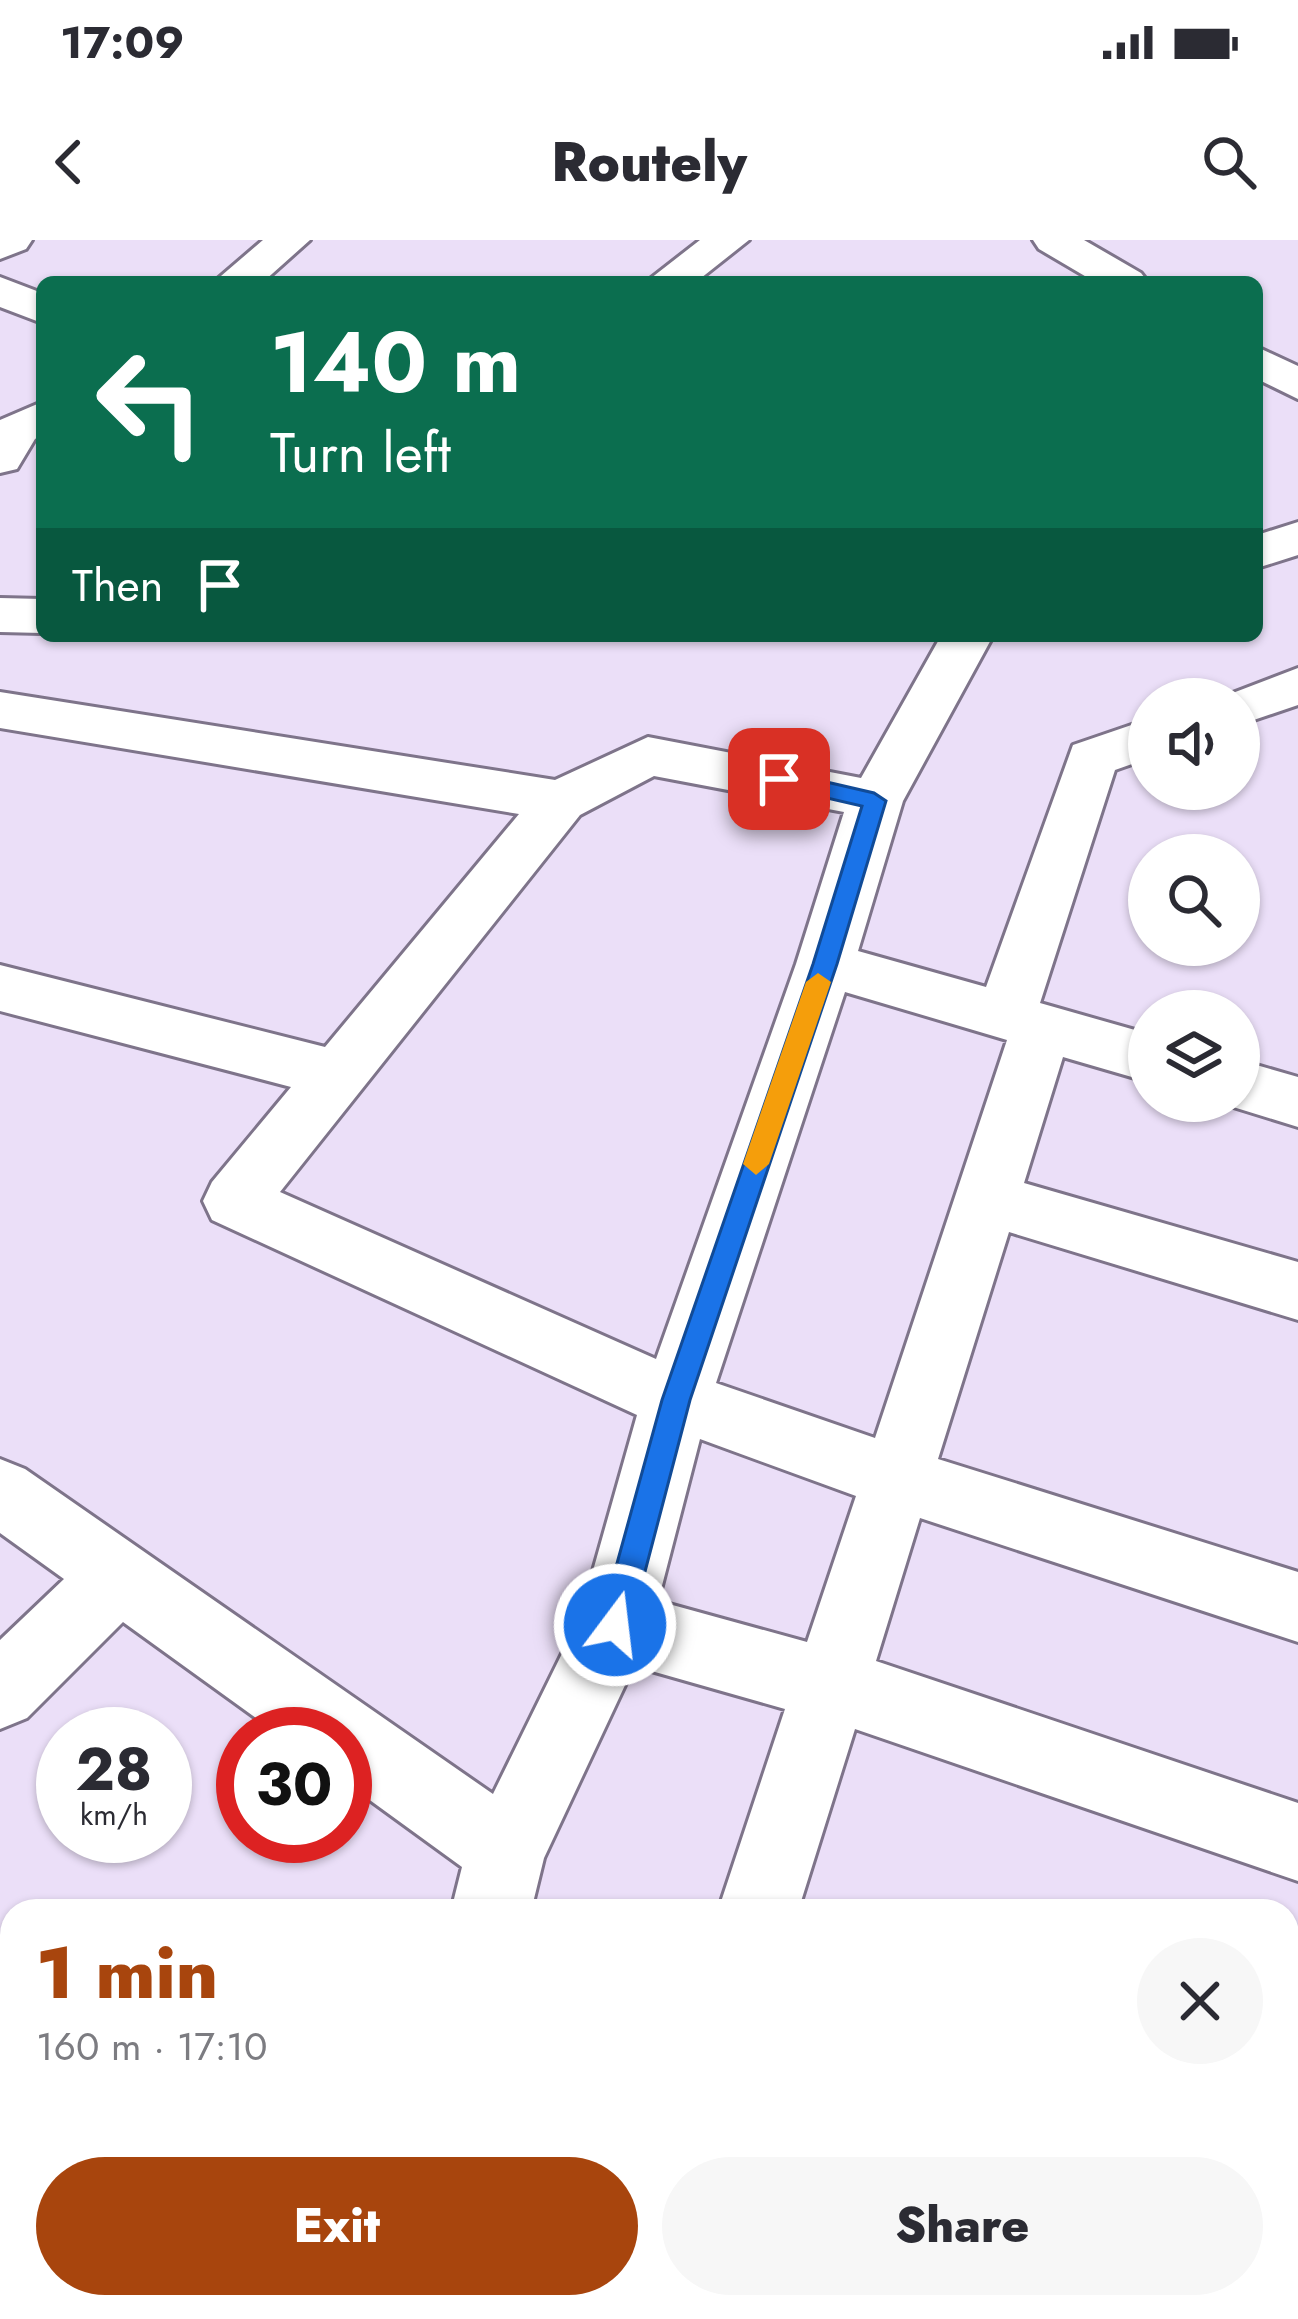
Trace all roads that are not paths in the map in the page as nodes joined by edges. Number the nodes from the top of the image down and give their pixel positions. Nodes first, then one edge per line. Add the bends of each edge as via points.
1 (11, 240) edge
2 (289, 240) edge
3 (728, 240) edge
4 (1054, 240) edge
5 (0, 246) edge
6 (244, 276) edge
7 (677, 276) edge
8 (1116, 276) edge
9 (0, 290) edge
10 (36, 307) edge
11 (1263, 365) edge
12 (1298, 385) edge
13 (36, 419) edge
14 (0, 459) edge
15 (1298, 538) edge
16 (1263, 550) edge
17 (0, 615) edge
18 (36, 616) edge
19 (965, 642) edge
20 (1298, 686) edge
21 (1260, 699) edge
22 (0, 710) edge
23 (1128, 745) edge
24 (561, 801) junction
25 (874, 801) junction
26 (825, 964) junction
27 (0, 988) edge
28 (1024, 1022) junction
29 (1128, 1052) edge
30 (338, 1075) junction
31 (1260, 1090) edge
32 (1298, 1102) edge
33 (985, 1198) junction
34 (1298, 1291) edge
35 (676, 1400) junction
36 (896, 1478) junction
37 (0, 1492) edge
38 (119, 1576) junction
39 (1298, 1607) edge
40 (615, 1625) junction
41 (830, 1685) junction
42 (0, 1692) edge
43 (304, 1707) edge
44 (372, 1762) edge
45 (1298, 1842) edge
46 (498, 1881) edge
47 (762, 1899) edge

1 - 5 street
2 - 6 street
3 - 7 street
4 - 8 street
9 - 10 street
11 - 12 street
13 - 14 street via 16,430
15 - 16 street
17 - 18 street
19 - 25 street
20 - 21 street
22 - 24 street
23 - 28 street via 1092,758
24 - 25 street via 648,756
24 - 30 street
25 - 26 street
26 - 28 street
26 - 35 street
27 - 30 street
28 - 29 street
28 - 33 street
30 - 35 street via 236,1201
31 - 32 street
33 - 34 street
33 - 36 street
35 - 36 street
35 - 40 street
36 - 39 street
36 - 41 street
37 - 38 street
38 - 42 street
38 - 43 street
40 - 41 street
40 - 46 street
41 - 45 street
41 - 47 street
44 - 46 street

